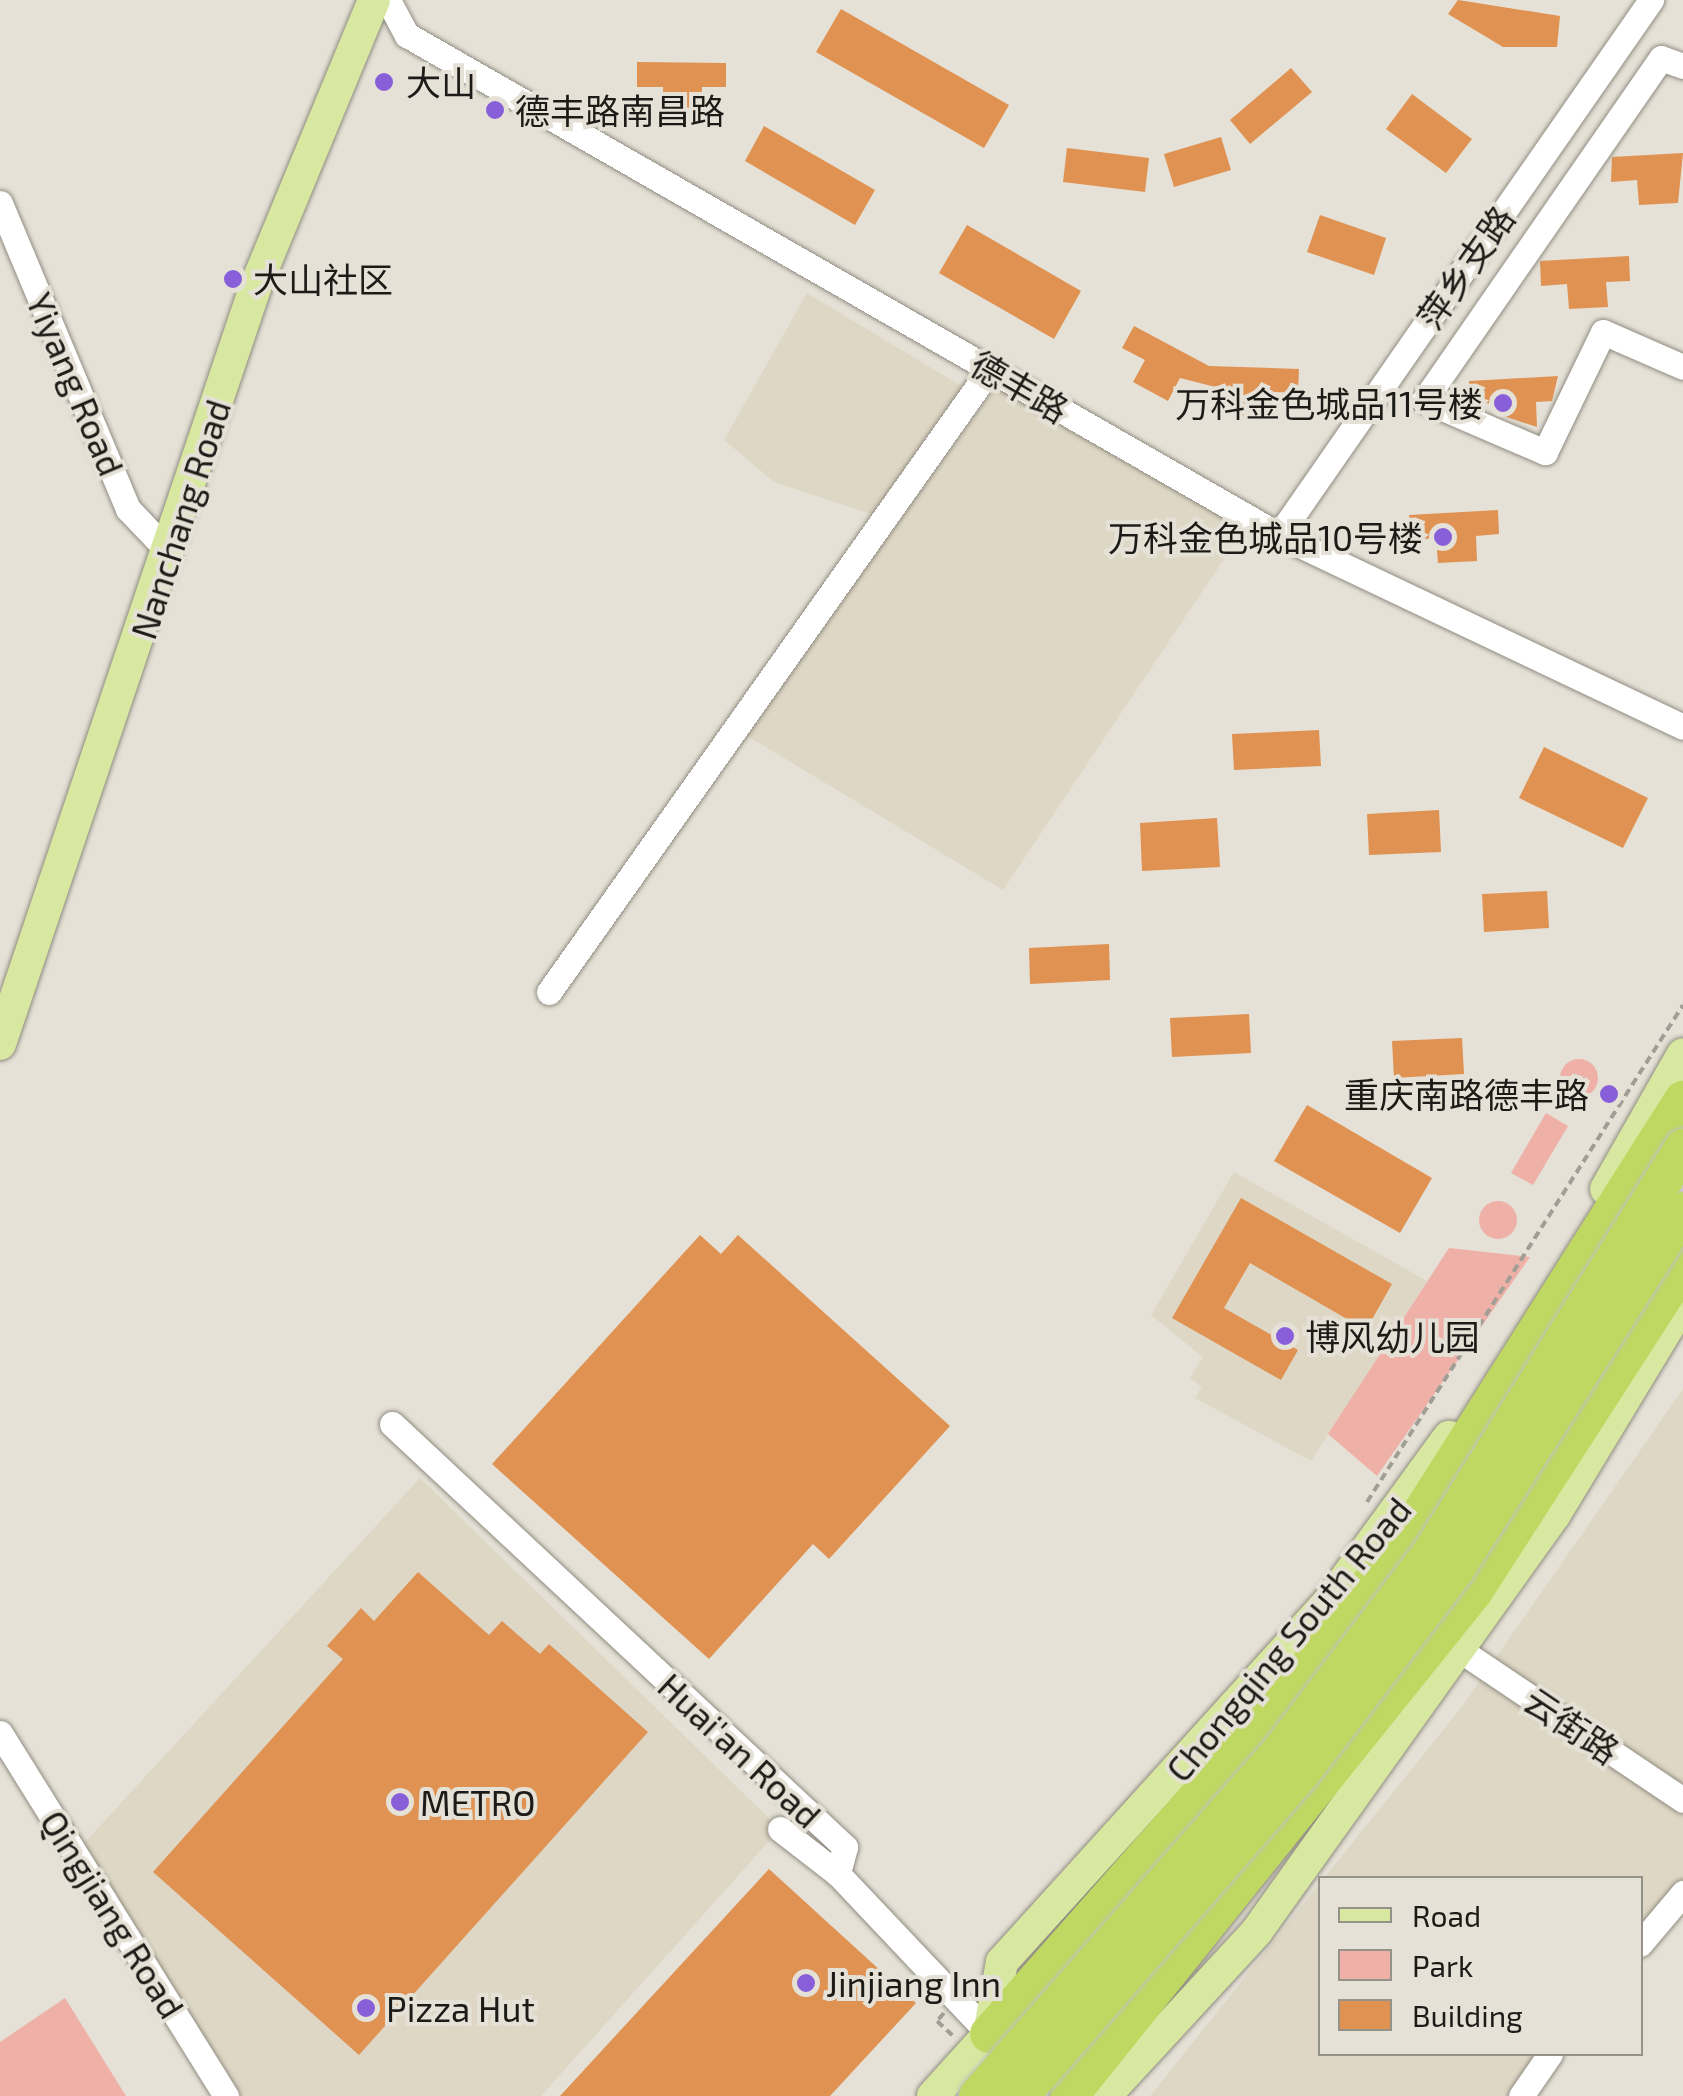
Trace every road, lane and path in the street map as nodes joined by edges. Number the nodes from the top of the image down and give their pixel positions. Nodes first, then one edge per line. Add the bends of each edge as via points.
1 (374, 0) edge
2 (388, 0) edge
3 (1651, 0) edge
4 (1682, 68) edge
5 (1571, 115) junction
6 (1606, 132) junction
7 (0, 202) edge
8 (1683, 367) edge
9 (990, 370) junction
10 (1279, 534) junction
11 (170, 553) junction
12 (1683, 727) edge
13 (548, 992) dead end
14 (1683, 1005) edge
15 (0, 1044) edge
16 (1683, 1054) edge
17 (1683, 1100) edge
18 (1683, 1148) edge
19 (1683, 1211) edge
20 (1683, 1267) edge
21 (1683, 1303) edge
22 (392, 1424) dead end
23 (1364, 1507) dead end
24 (1460, 1650) junction
25 (0, 1733) edge
26 (1683, 1800) edge
27 (780, 1829) dead end
28 (838, 1874) junction
29 (1683, 1892) edge
30 (1643, 1940) edge
31 (956, 1999) junction
32 (975, 2039) junction
33 (1549, 2056) edge
34 (226, 2096) edge
35 (933, 2096) edge
36 (978, 2096) edge
37 (1020, 2096) edge
38 (1049, 2096) edge
39 (1069, 2096) edge
40 (1105, 2096) edge
41 (1520, 2096) edge

1 - 11 main road, Nanchang Road via 256,285
2 - 9 street, 德丰路 via 406,35
3 - 5 street, 萍乡支路
4 - 6 street via 1661,58
5 - 6 street
5 - 10 street, 萍乡支路
6 - 8 street via 1424,400 1545,452 1603,332
7 - 11 street, Yiyang Road via 128,509
9 - 10 street, 德丰路
9 - 13 street
10 - 12 street, 德丰路
11 - 15 main road, Nanchang Road
14 - 23 path
16 - 32 main road, Chongqing South Road via 1546,1291 1402,1506 1263,1679 1002,1962
17 - 32 highway via 1415,1523 1286,1697
18 - 36 highway, bridge via 1432,1552 1281,1751
19 - 37 highway, bridge via 1455,1570 1301,1773
20 - 39 highway via 1474,1591
21 - 24 main road
22 - 28 street, Huai'an Road via 844,1847
24 - 26 street, 云街路
24 - 40 main road via 1256,1931
25 - 34 street, Qingjiang Road
27 - 28 street
28 - 31 street, Huai'an Road
29 - 30 street
31 - 32 street, Huai'an Road
31 - 32 path via 937,2021
32 - 35 main road
32 - 38 street, Huai'an Road
33 - 41 street

